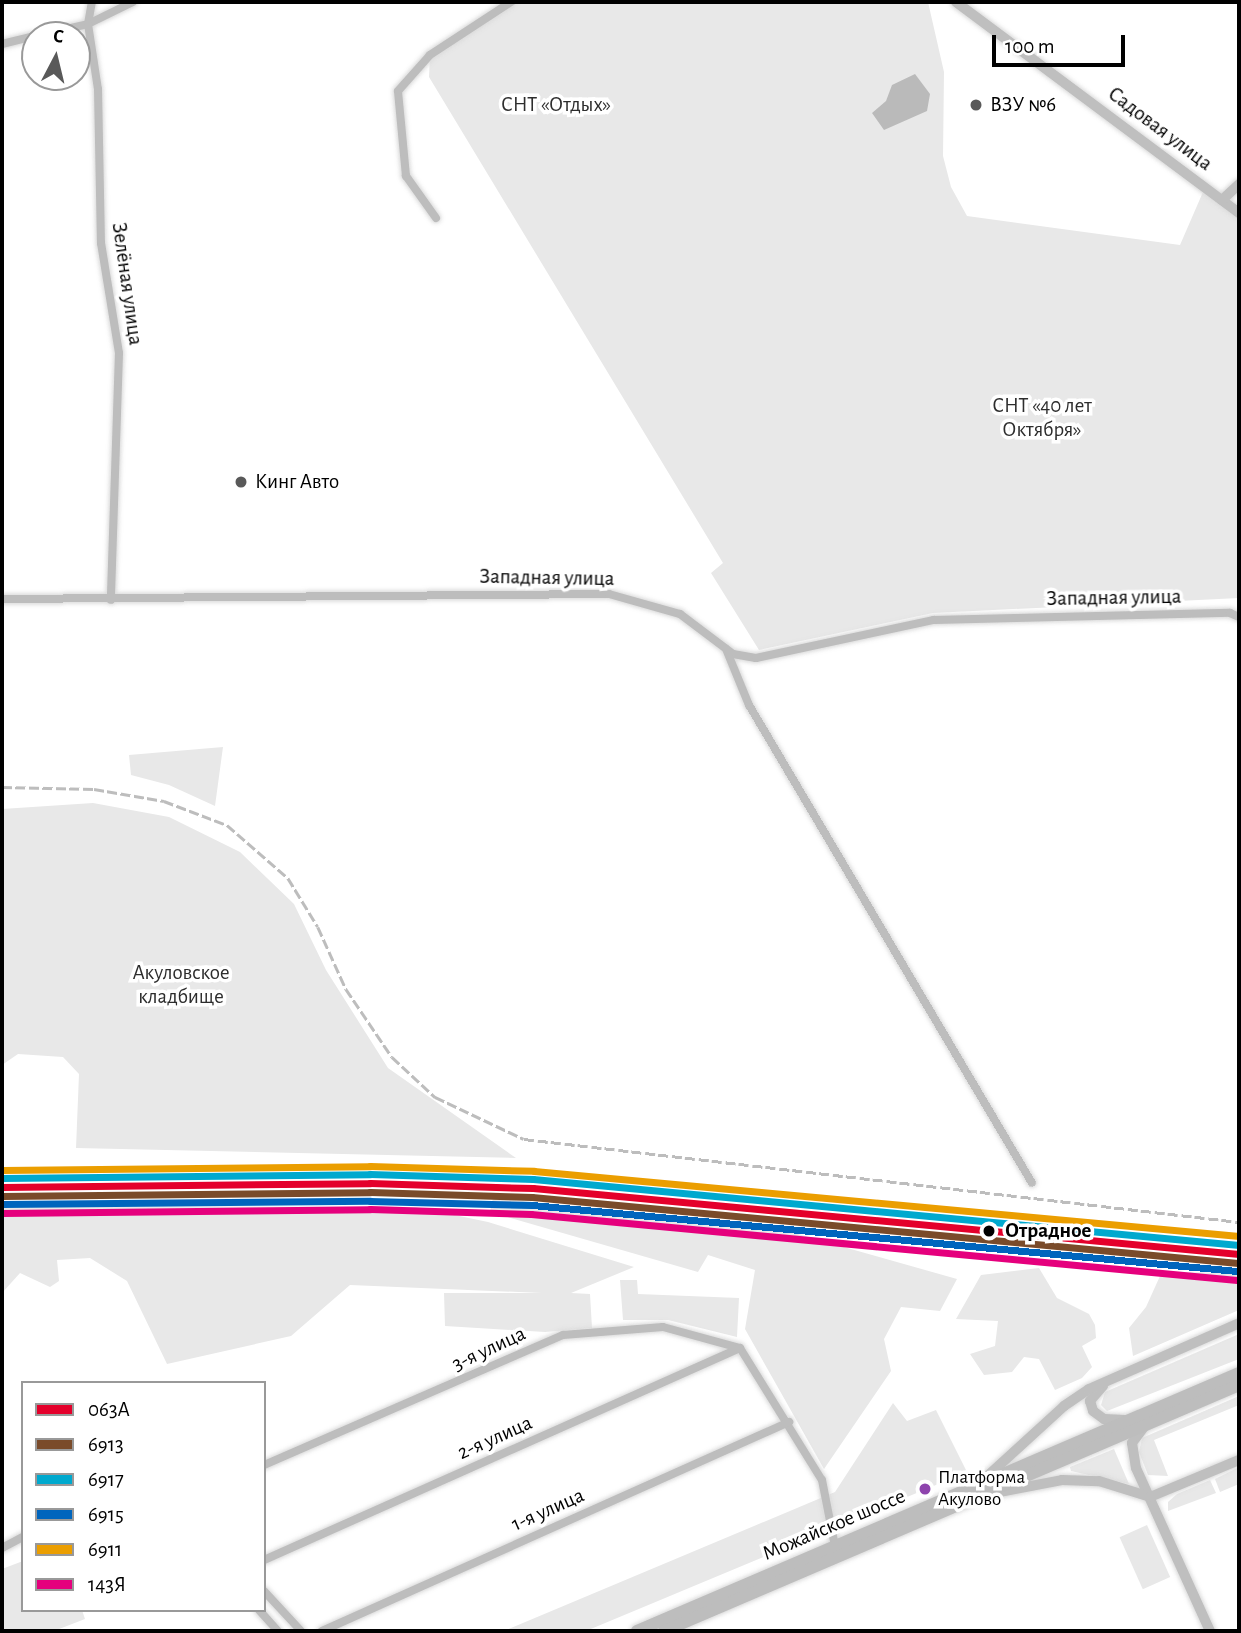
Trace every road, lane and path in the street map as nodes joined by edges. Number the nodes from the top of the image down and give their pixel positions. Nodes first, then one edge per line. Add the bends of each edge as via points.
1 (92, 2) edge
2 (133, 2) edge
3 (511, 2) edge
4 (956, 2) edge
5 (89, 21) edge
6 (91, 23) edge
7 (21, 40) edge
8 (91, 42) edge
9 (2, 44) edge
10 (1239, 184) edge
11 (1222, 200) junction
12 (1239, 212) edge
13 (436, 218) dead end
14 (2, 599) edge
15 (111, 600) junction
16 (1239, 617) edge
17 (726, 649) junction
18 (1032, 1183) dead end
19 (1239, 1323) edge
20 (740, 1348) junction
21 (1239, 1373) edge
22 (1111, 1380) junction
23 (1239, 1385) edge
24 (1125, 1420) junction
25 (789, 1422) junction
26 (1149, 1423) junction
27 (1239, 1460) edge
28 (266, 1464) edge
29 (979, 1484) junction
30 (1150, 1497) junction
31 (970, 1498) junction
32 (21, 1538) edge
33 (835, 1546) junction
34 (2, 1548) edge
35 (266, 1559) edge
36 (266, 1593) edge
37 (261, 1612) edge
38 (278, 1631) edge
39 (300, 1631) edge
40 (322, 1631) edge
41 (637, 1631) edge
42 (664, 1631) edge
43 (1210, 1631) edge

1 - 5 street, Зелёная улица
2 - 6 street
3 - 13 street via 430,55 396,93 407,176
4 - 11 street, Садовая улица
7 - 9 street
8 - 15 street, Зелёная улица via 99,89 102,262 113,296 119,353
10 - 11 street
11 - 12 street, Садовая улица
14 - 15 street, Западная улица
15 - 17 street, Западная улица via 610,594 680,614
16 - 17 street, Западная улица via 1230,613 934,620 756,658
17 - 18 street via 749,705
19 - 22 street
20 - 25 street
20 - 28 street, 3-я улица via 663,1327 563,1335
20 - 35 street, 2-я улица
21 - 24 main road, Можайское шоссе
22 - 24 street via 1094,1393 1090,1401 1093,1411 1104,1419
22 - 29 street via 1064,1406
23 - 26 main road, Можайское шоссе
24 - 29 main road, Можайское шоссе
25 - 33 street via 822,1480
25 - 40 street, 1-я улица
26 - 30 street via 1135,1435 1132,1456
26 - 31 main road, Можайское шоссе
27 - 30 street
29 - 33 main road, Можайское шоссе
30 - 31 street via 1099,1481 1062,1480
30 - 43 street
31 - 42 main road, Можайское шоссе
32 - 34 street
33 - 41 main road, Можайское шоссе
36 - 39 street
37 - 38 street

